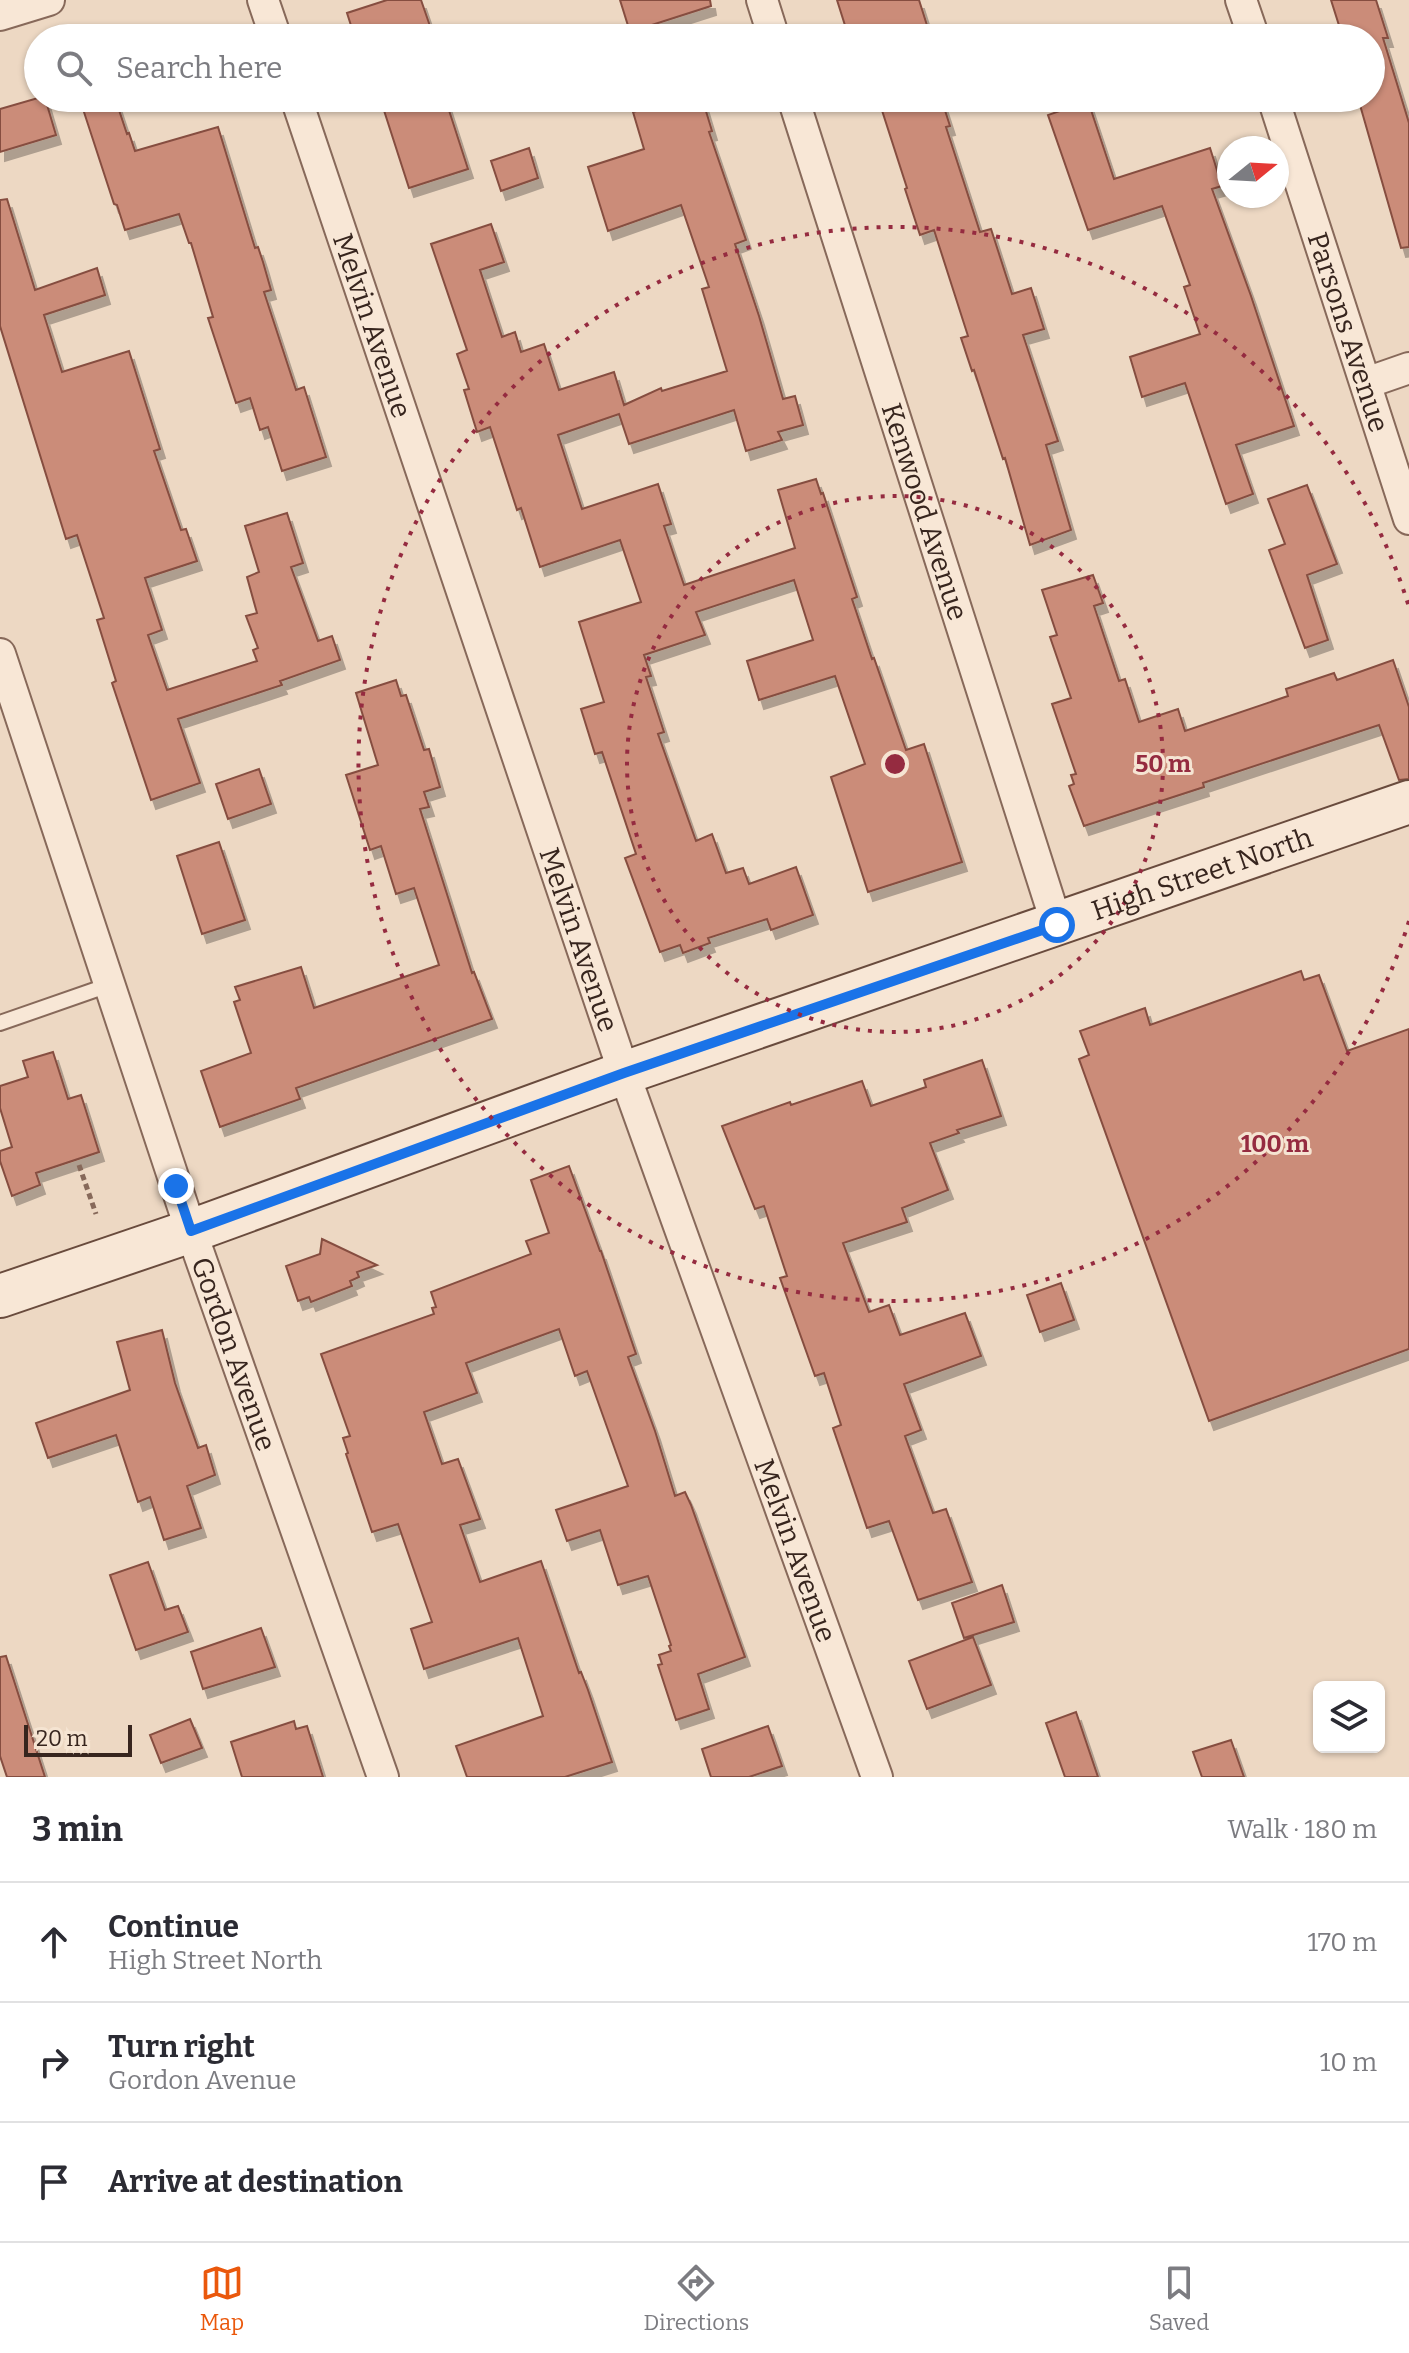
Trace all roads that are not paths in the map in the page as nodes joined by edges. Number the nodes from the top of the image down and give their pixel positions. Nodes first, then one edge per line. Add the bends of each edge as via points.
1 (49, 0) edge
2 (263, 0) edge
3 (762, 0) edge
4 (1241, 0) edge
5 (0, 15) edge
6 (271, 24) edge
7 (770, 24) edge
8 (1249, 24) edge
9 (301, 112) edge
10 (797, 112) edge
11 (1278, 112) edge
12 (1409, 368) edge
13 (1366, 383) junction
14 (1409, 519) edge
15 (0, 654) edge
16 (1409, 802) edge
17 (1057, 925) junction
18 (109, 985) junction
19 (0, 1023) edge
20 (624, 1073) junction
21 (191, 1231) junction
22 (0, 1296) edge
23 (383, 1777) edge
24 (877, 1777) edge

1 - 5 street
2 - 6 street
3 - 7 street
4 - 8 street
9 - 20 street, Melvin Avenue
10 - 17 street, Kenwood Avenue
11 - 13 street, Parsons Avenue
12 - 13 street
13 - 14 street, Parsons Avenue
15 - 18 street, Gordon Avenue
16 - 17 street, High Street North
17 - 20 street, High Street North
18 - 19 lane
18 - 21 street, Gordon Avenue
20 - 21 street, High Street North
20 - 24 street, Melvin Avenue
21 - 22 street, High Street North
21 - 23 street, Gordon Avenue

